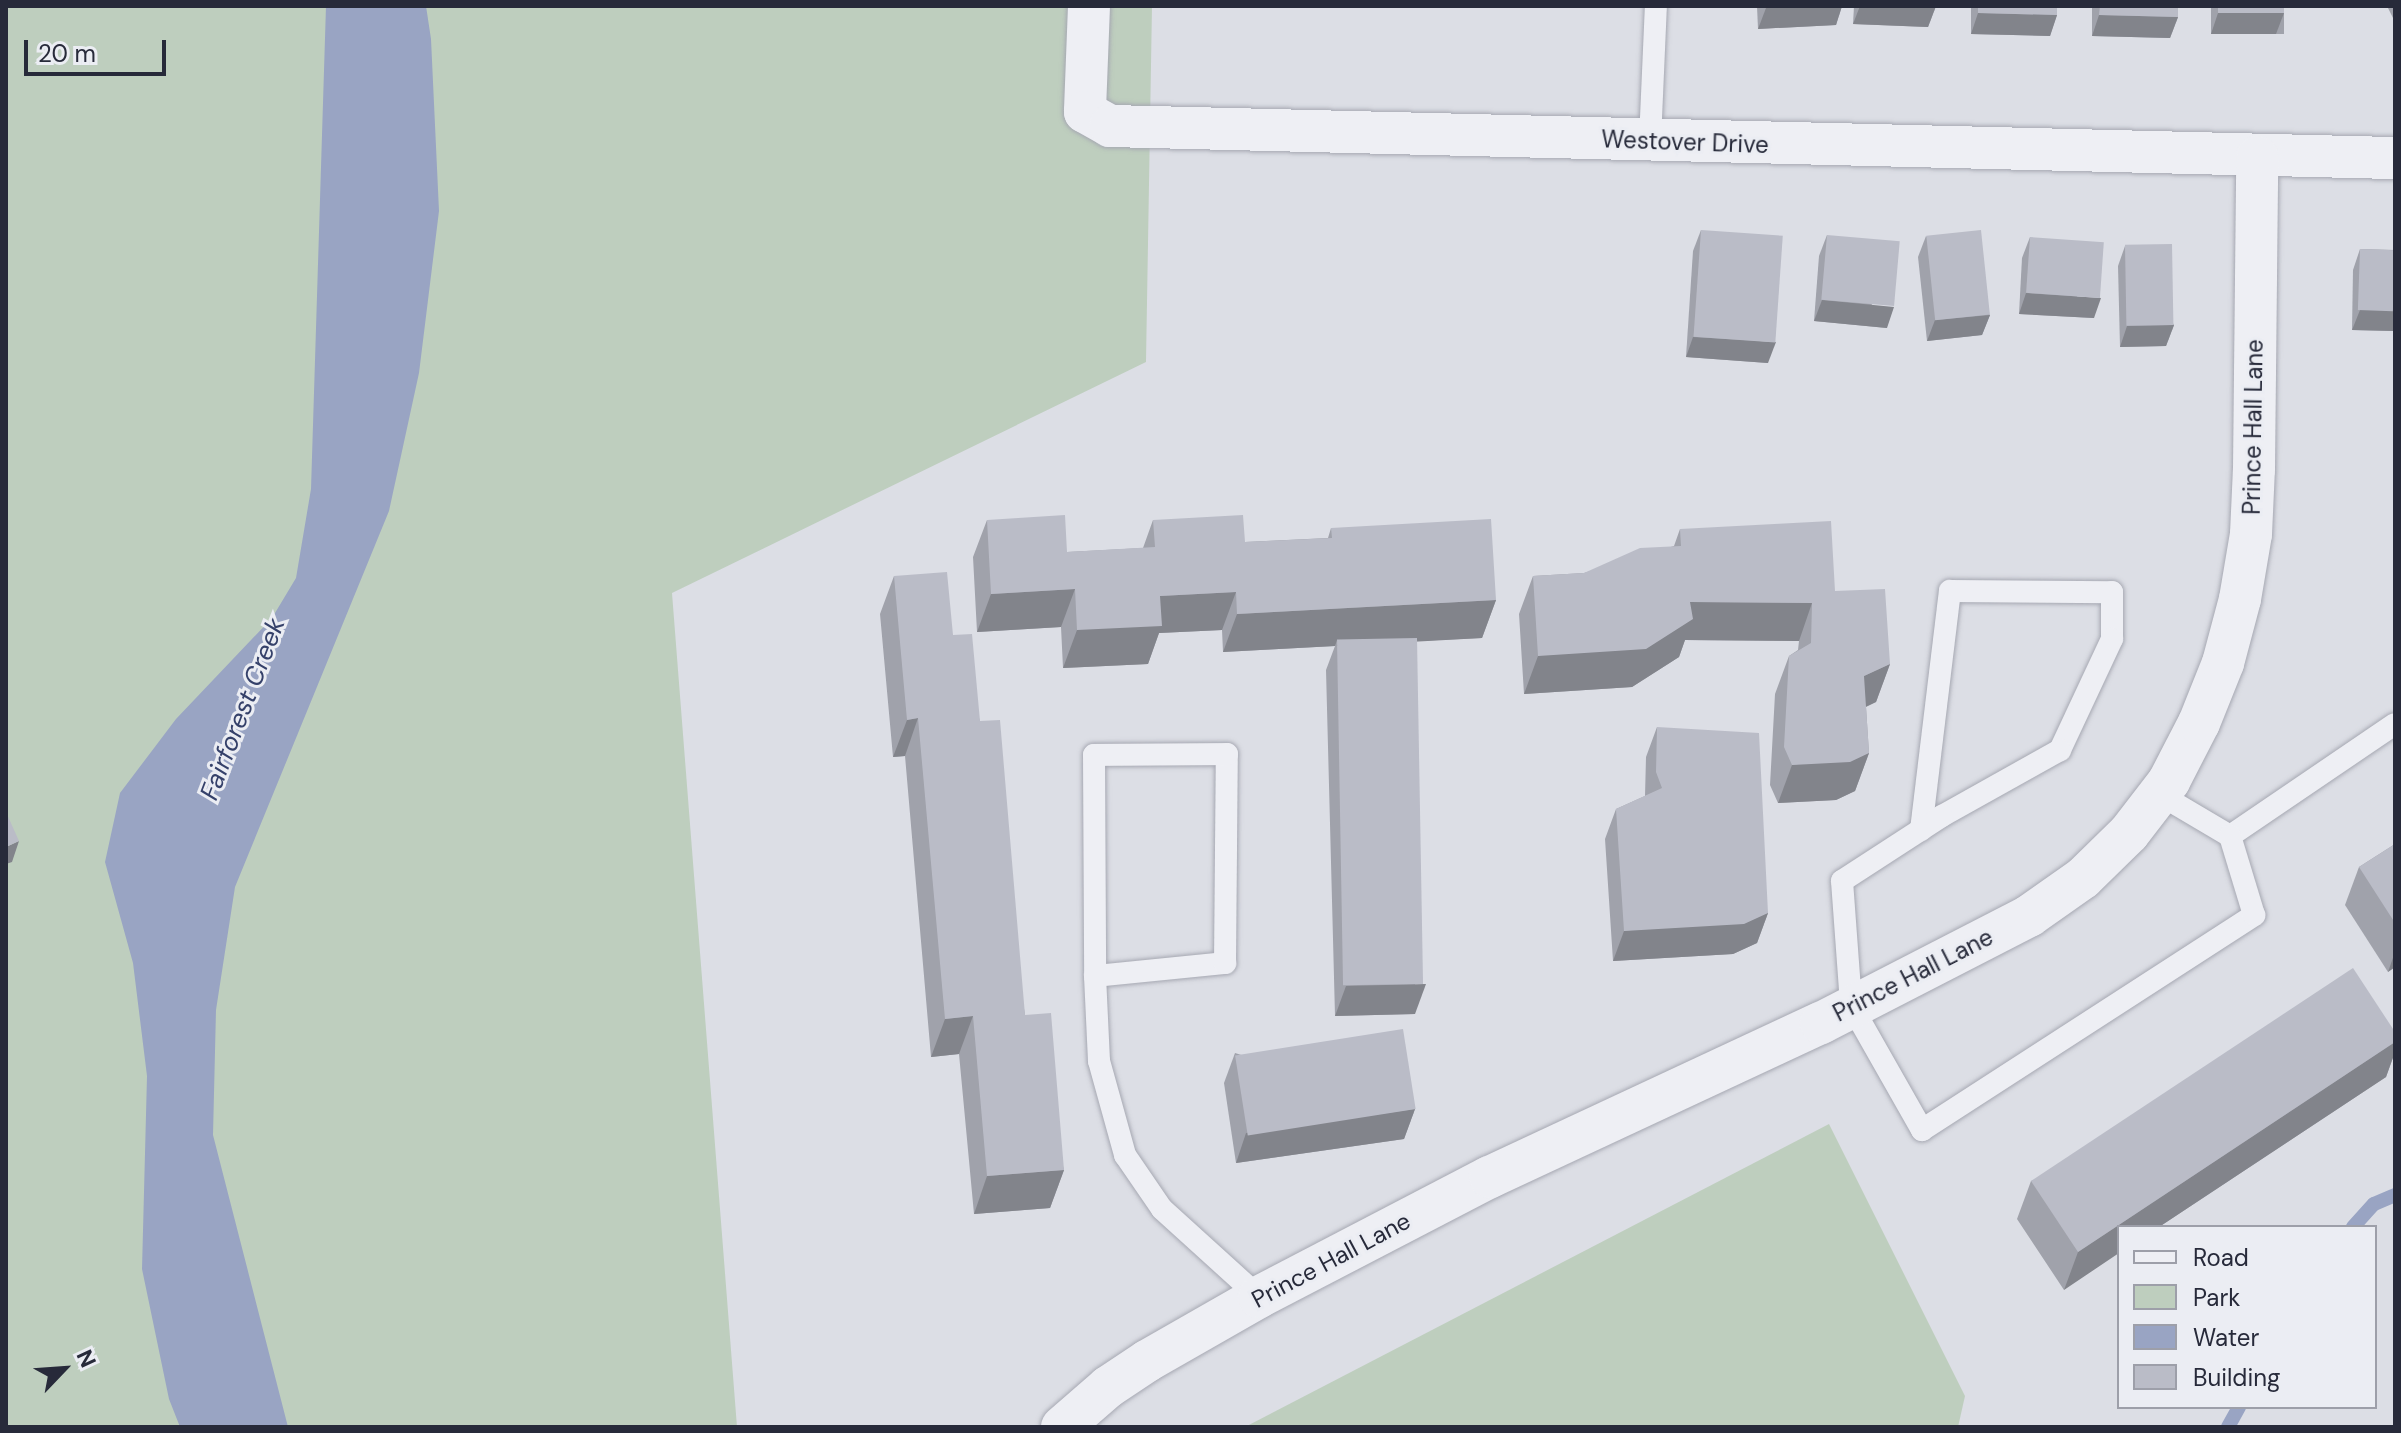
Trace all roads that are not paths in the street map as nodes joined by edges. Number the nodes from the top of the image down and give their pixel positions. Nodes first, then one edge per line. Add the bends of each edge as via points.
1 (1089, 6) edge
2 (1656, 6) edge
3 (1650, 141) junction
4 (2257, 157) junction
5 (2395, 158) edge
6 (2395, 724) edge
7 (2159, 794) junction
8 (1921, 830) junction
9 (2230, 836) junction
10 (1095, 976) junction
11 (1851, 1005) junction
12 (1259, 1297) junction
13 (1062, 1427) edge

1 - 3 street, Westover Drive via 1085,112 1110,126
2 - 3 lane
3 - 4 street, Westover Drive
4 - 5 street, Westover Drive
4 - 7 street, Prince Hall Lane via 2251,534 2223,663 2199,723
6 - 9 lane
7 - 9 lane
7 - 11 street, Prince Hall Lane via 2083,878 2029,916
8 - 8 lane via 2060,750 2112,639 2112,592 1950,591
8 - 11 lane via 1842,881
9 - 11 lane via 2254,915 1922,1130
10 - 10 lane via 1094,755 1227,754 1225,963
10 - 12 lane via 1099,1061 1125,1155 1162,1209
11 - 12 street, Prince Hall Lane via 1490,1177
12 - 13 street, Prince Hall Lane via 1147,1361

